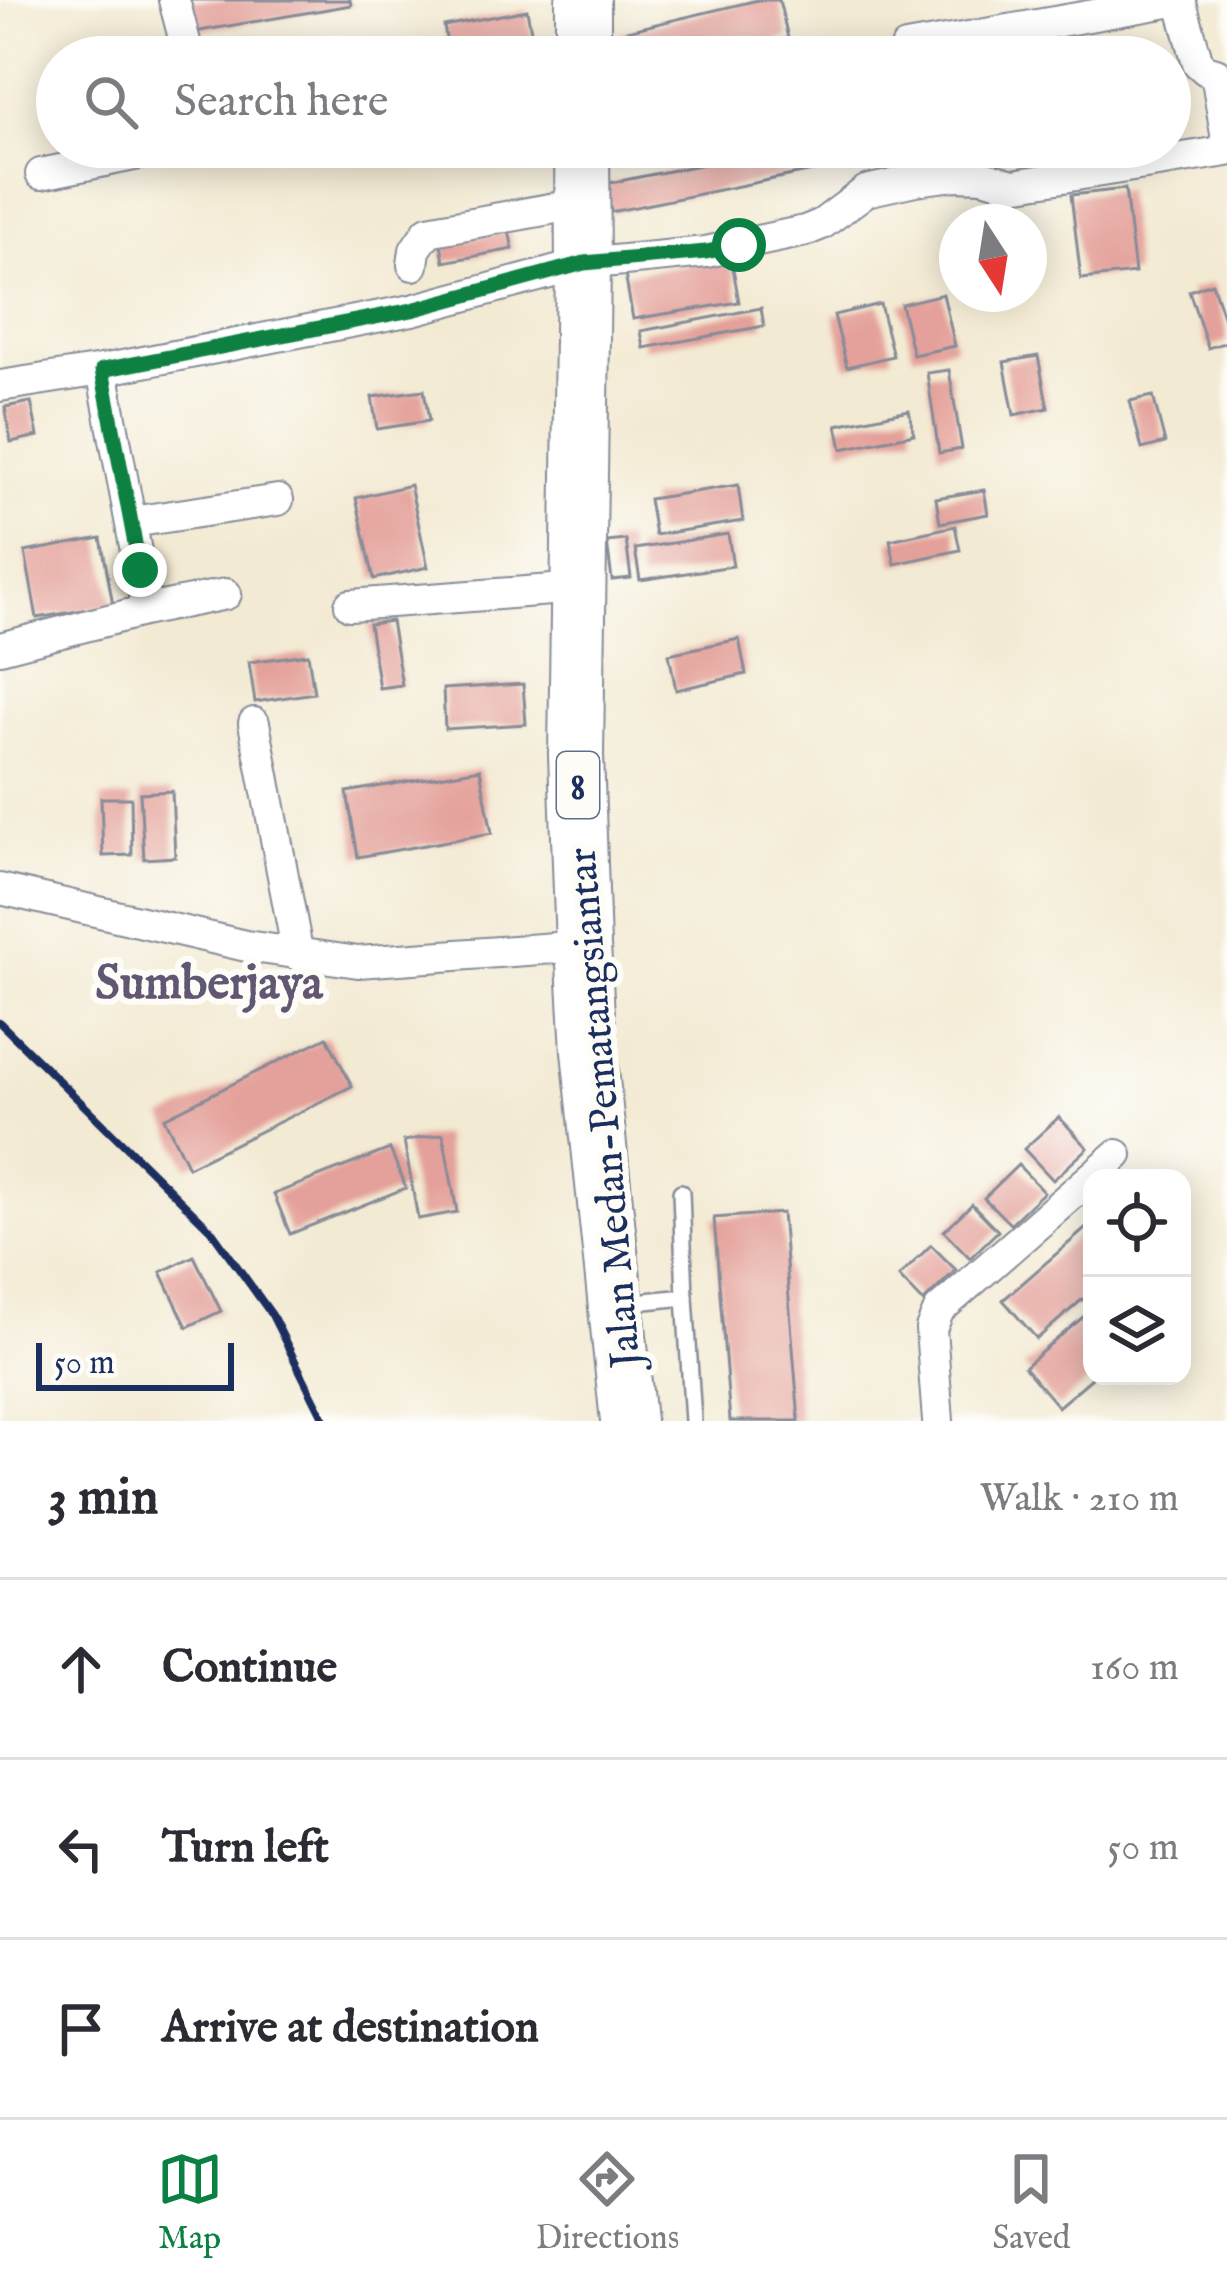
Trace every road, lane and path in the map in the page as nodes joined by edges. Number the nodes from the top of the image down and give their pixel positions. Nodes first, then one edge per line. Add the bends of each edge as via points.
1 (175, 0) edge
2 (583, 0) edge
3 (1180, 0) edge
4 (183, 36) edge
5 (583, 36) edge
6 (974, 36) edge
7 (1190, 36) edge
8 (1191, 38) edge
9 (1222, 72) edge
10 (1227, 140) edge
11 (1227, 151) edge
12 (1191, 157) edge
13 (70, 168) edge
14 (582, 168) edge
15 (1120, 168) edge
16 (41, 174) dead end
17 (583, 203) junction
18 (584, 263) junction
19 (413, 265) dead end
20 (102, 370) junction
21 (0, 386) edge
22 (278, 500) dead end
23 (132, 522) junction
24 (578, 588) junction
25 (226, 594) dead end
26 (350, 605) dead end
27 (147, 610) junction
28 (0, 648) edge
29 (254, 723) dead end
30 (0, 889) edge
31 (583, 946) junction
32 (298, 955) junction
33 (1117, 1155) dead end
34 (681, 1192) dead end
35 (685, 1298) junction
36 (617, 1304) junction
37 (628, 1421) edge
38 (693, 1421) edge
39 (938, 1421) edge

1 - 4 street
2 - 5 highway
3 - 6 street
3 - 7 street
8 - 9 street via 1198,63
9 - 10 street
11 - 12 street
13 - 16 street
14 - 17 highway, Jalan Medan-Pematangsiantar / 8
15 - 18 street via 1013,185 983,176 915,180 866,191 805,231 706,252
17 - 18 highway, Jalan Medan-Pematangsiantar / 8
17 - 19 street via 428,231
18 - 20 street via 412,310
18 - 24 highway, Jalan Medan-Pematangsiantar / 8
20 - 21 street
20 - 23 street
22 - 23 street
23 - 27 street
24 - 26 street
24 - 31 highway, Jalan Medan-Pematangsiantar / 8
25 - 27 street
27 - 28 street
29 - 32 street
30 - 32 street
31 - 32 street via 358,962
31 - 36 highway, Jalan Medan-Pematangsiantar / 8
33 - 39 street via 939,1310 931,1329
34 - 35 lane
35 - 36 lane
35 - 38 lane
36 - 37 highway, Jalan Medan-Pematangsiantar / 8

